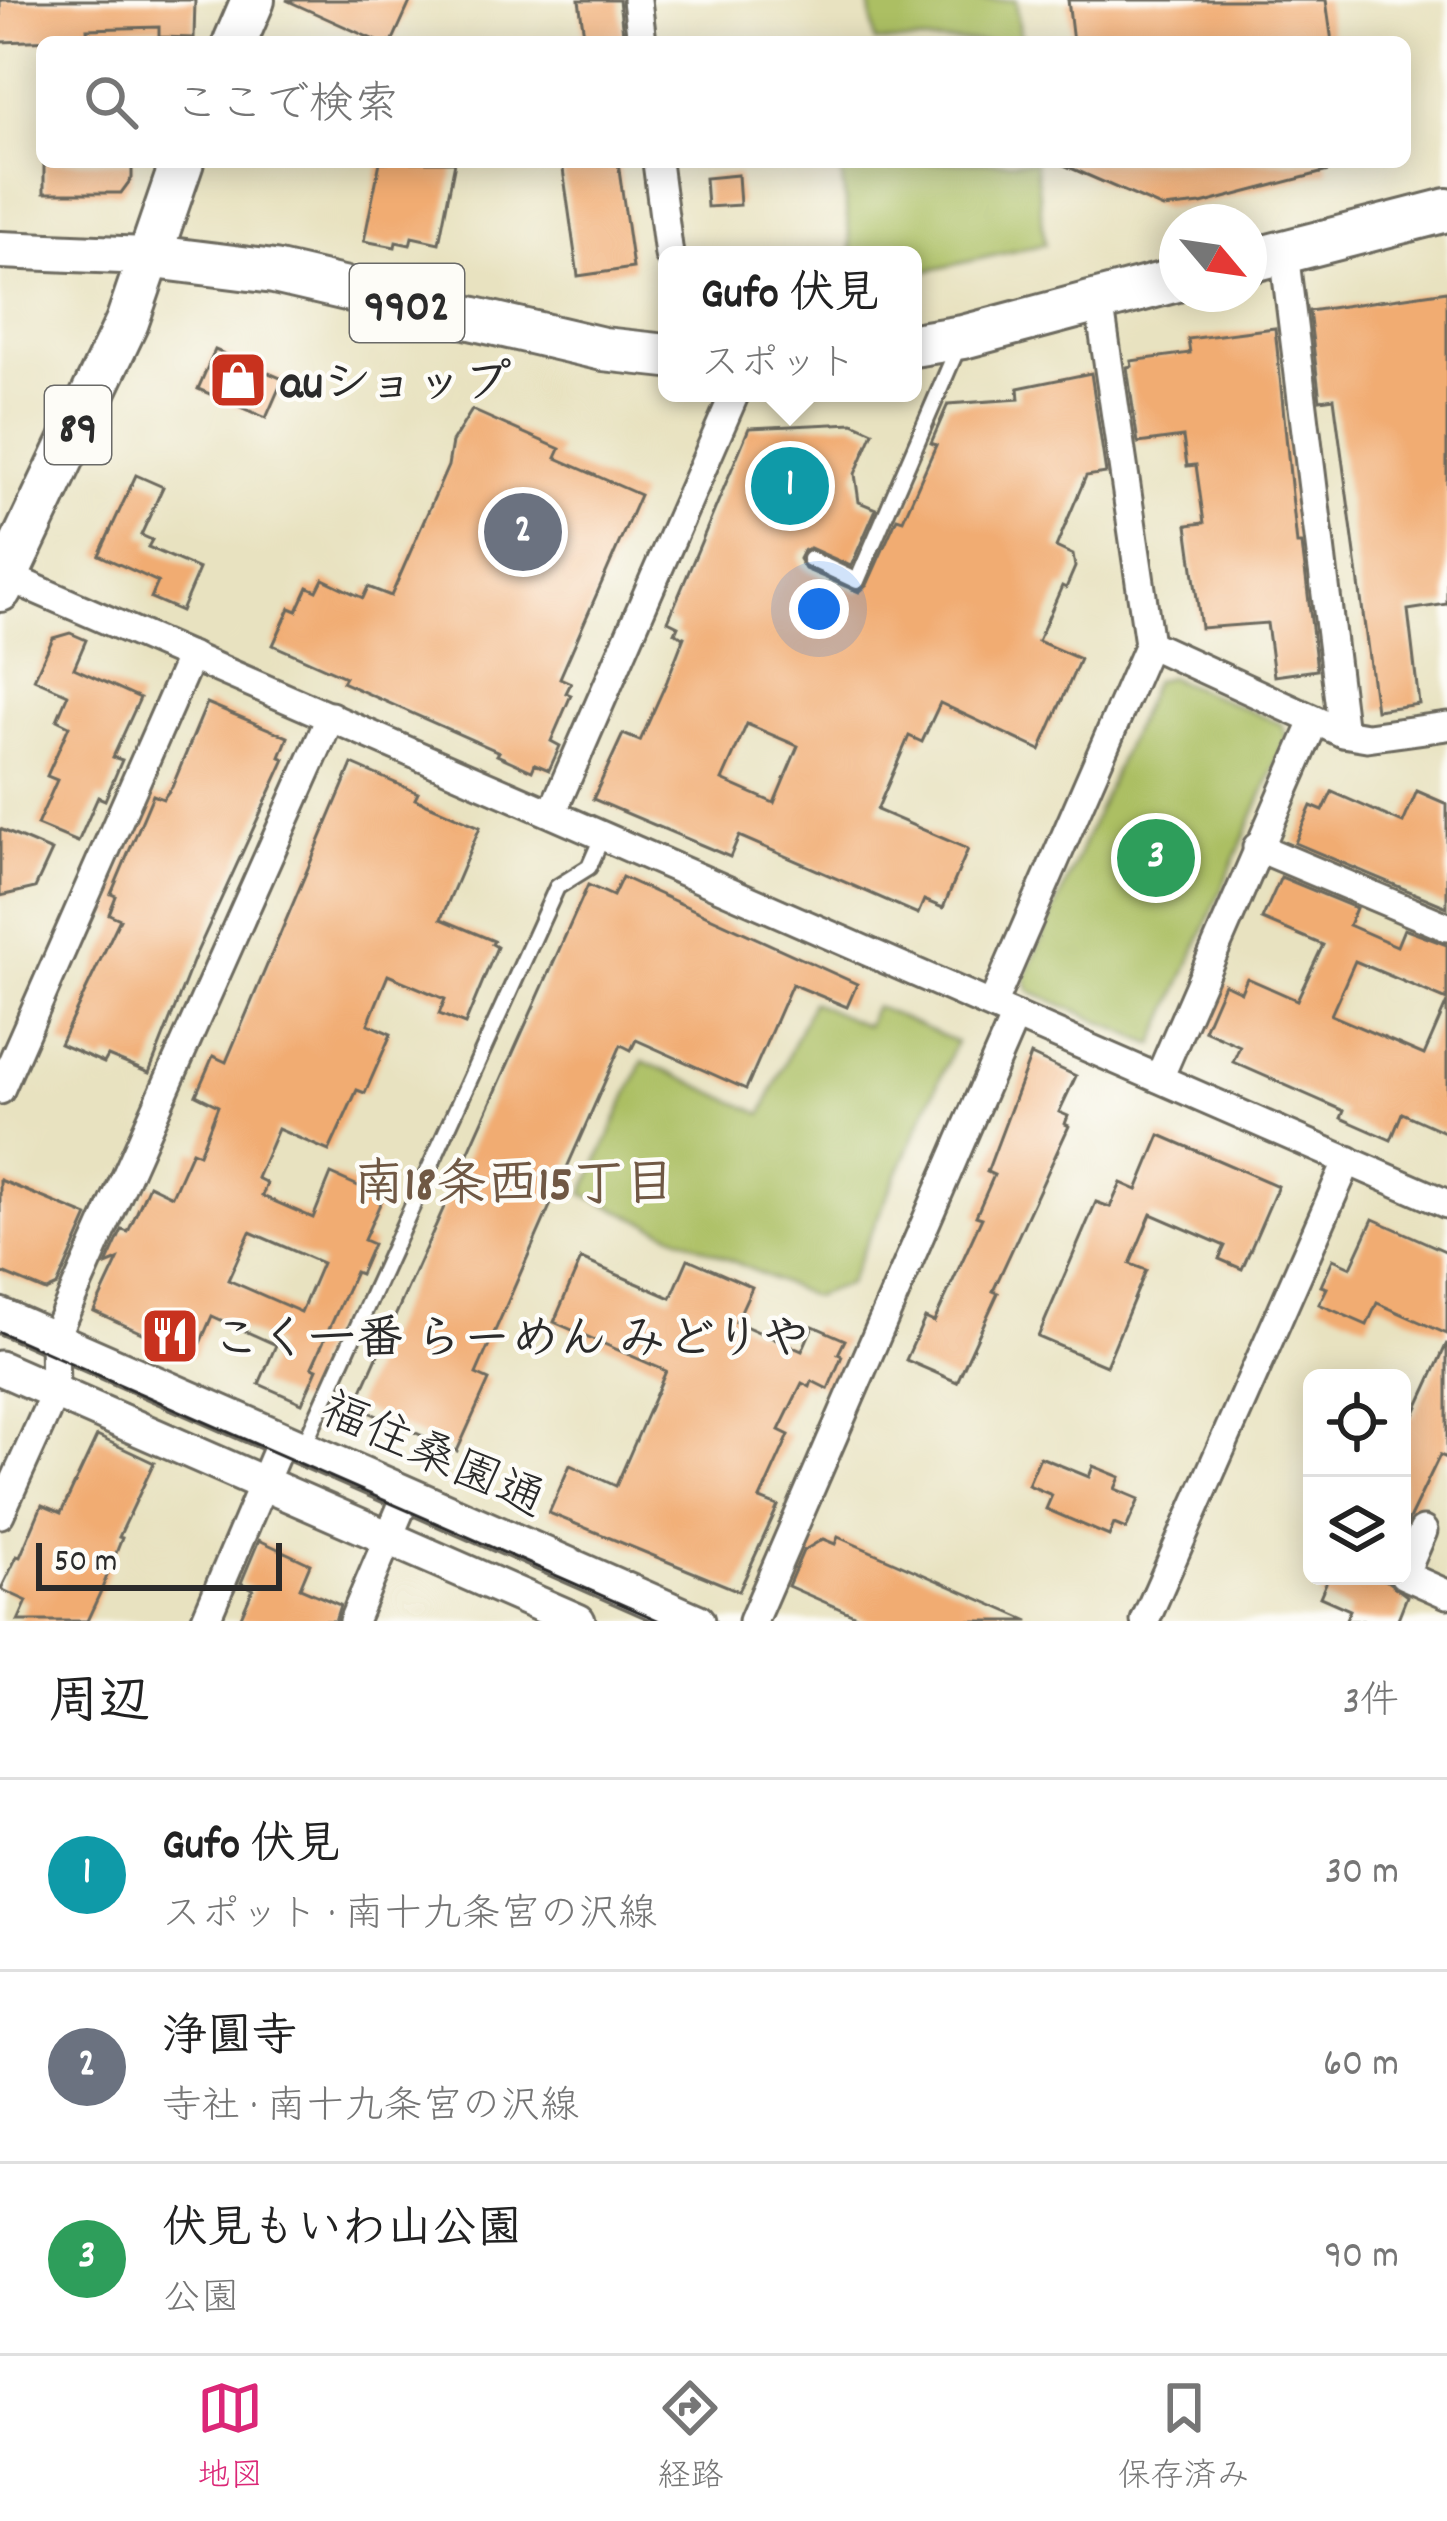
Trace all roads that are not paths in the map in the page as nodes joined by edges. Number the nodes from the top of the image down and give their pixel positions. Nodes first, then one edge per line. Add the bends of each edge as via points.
1 (253, 0) edge
2 (637, 0) edge
3 (238, 36) edge
4 (641, 36) edge
5 (180, 168) edge
6 (658, 168) edge
7 (1447, 210) edge
8 (668, 246) edge
9 (0, 250) edge
10 (146, 256) junction
11 (1267, 256) edge
12 (1267, 262) edge
13 (1159, 285) edge
14 (1099, 300) junction
15 (963, 337) junction
16 (922, 344) edge
17 (658, 355) edge
18 (731, 402) edge
19 (13, 527) edge
20 (810, 559) dead end
21 (3, 583) edge
22 (1148, 644) junction
23 (191, 656) junction
24 (331, 716) junction
25 (1314, 722) junction
26 (1447, 726) edge
27 (1343, 733) junction
28 (552, 813) junction
29 (603, 835) junction
30 (1257, 847) junction
31 (1447, 927) edge
32 (1004, 1011) junction
33 (1159, 1078) junction
34 (0, 1090) edge
35 (1348, 1160) junction
36 (1447, 1204) edge
37 (0, 1315) edge
38 (54, 1338) junction
39 (0, 1368) edge
40 (55, 1392) junction
41 (293, 1442) junction
42 (264, 1483) junction
43 (407, 1494) junction
44 (0, 1514) edge
45 (1423, 1531) dead end
46 (389, 1537) junction
47 (1447, 1594) edge
48 (205, 1621) edge
49 (353, 1621) edge
50 (578, 1621) edge
51 (698, 1621) edge
52 (753, 1621) edge
53 (1145, 1621) edge

1 - 3 main road
2 - 4 street
5 - 10 main road, 89
6 - 8 street
7 - 11 main road
9 - 10 main road
10 - 17 main road, 9902 via 274,272
10 - 19 main road, 89 via 127,322
12 - 27 street
13 - 14 main road
14 - 15 main road
14 - 22 street
15 - 16 main road
15 - 20 lane via 857,580
18 - 28 street
19 - 21 main road, 89
21 - 23 street
22 - 25 street
22 - 32 street
23 - 24 street
23 - 34 street
24 - 28 street
24 - 38 street
25 - 27 street
25 - 30 street
26 - 27 street
28 - 29 street
29 - 32 street
29 - 41 lane via 589,867 557,887
30 - 31 street
30 - 33 street
32 - 33 street
32 - 52 street
33 - 35 street
35 - 36 street
35 - 53 street
37 - 38 street, 福住桑園通
38 - 40 street
38 - 41 street, 福住桑園通
39 - 40 street, 福住桑園通
40 - 42 street, 福住桑園通
40 - 44 street
41 - 42 street
41 - 43 street, 福住桑園通
42 - 46 street, 福住桑園通
42 - 48 street
43 - 46 street
43 - 51 street, 福住桑園通
45 - 47 street via 1404,1575
46 - 49 street
46 - 50 street, 福住桑園通

